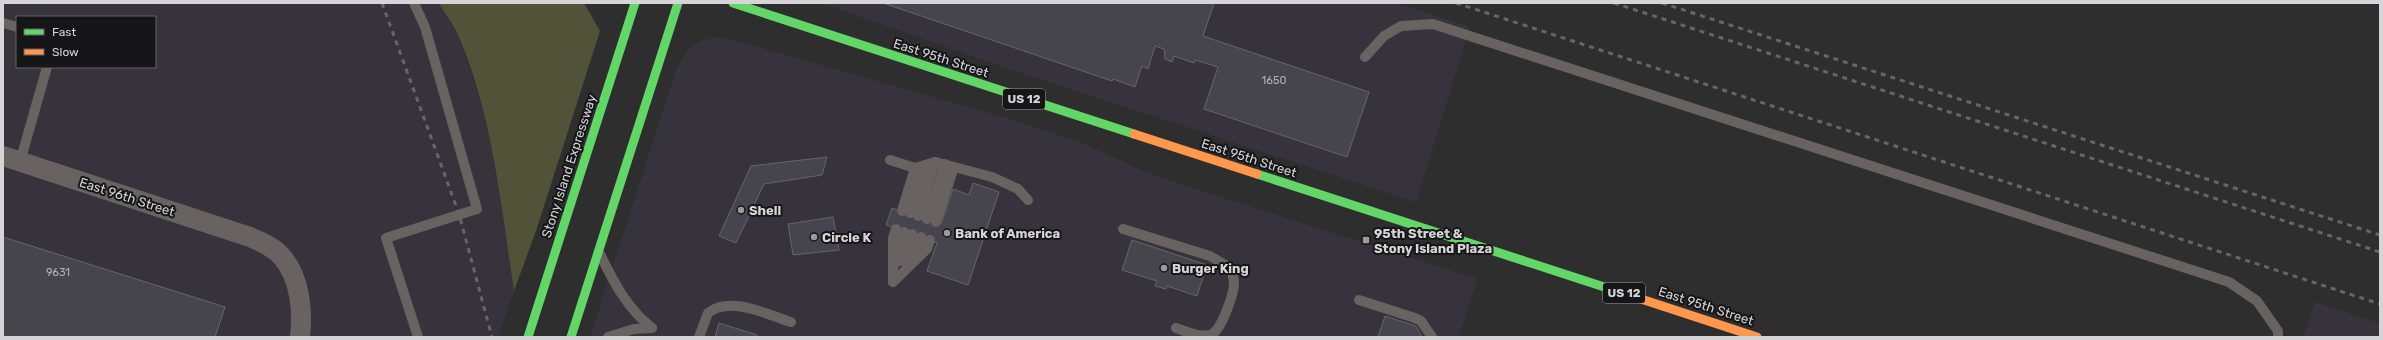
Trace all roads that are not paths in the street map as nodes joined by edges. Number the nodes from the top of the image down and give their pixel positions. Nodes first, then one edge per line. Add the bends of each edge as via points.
1 (414, 3) edge
2 (635, 3) edge
3 (678, 3) edge
4 (733, 3) edge
5 (3, 23) edge
6 (16, 27) edge
7 (1365, 57) dead end
8 (47, 68) edge
9 (11, 159) edge
10 (890, 160) dead end
11 (945, 164) junction
12 (920, 166) junction
13 (1028, 200) dead end
14 (918, 217) junction
15 (1123, 229) dead end
16 (598, 250) junction
17 (893, 282) joint
18 (1359, 300) dead end
19 (791, 322) dead end
20 (1176, 328) dead end
21 (300, 337) edge
22 (418, 337) edge
23 (528, 337) edge
24 (571, 337) edge
25 (608, 337) edge
26 (699, 337) edge
27 (1432, 337) edge
28 (1757, 337) edge
29 (2278, 337) edge

1 - 22 lane via 425,27 477,209 386,238
2 - 23 main road, Stony Island Expressway
3 - 16 main road
4 - 28 main road, East 95th Street / US 12
5 - 6 lane
7 - 29 lane via 1384,36 1401,26 1433,24 2229,282 2257,301 2278,332
8 - 9 lane
9 - 21 street, East 96th Street via 250,237 270,247 282,257 291,273 298,294 302,322
10 - 12 lane
11 - 12 lane
11 - 13 lane via 1008,183
11 - 14 lane
11 - 14 lane
12 - 14 lane
15 - 20 lane via 1210,256 1230,268 1234,285 1218,329 1212,334 1205,335
16 - 24 main road
16 - 25 lane via 616,287 638,316 652,328 634,329
17 - 17 lane via 917,248 912,234 892,238
18 - 27 lane via 1421,321
19 - 26 lane via 739,306 721,305 708,312

